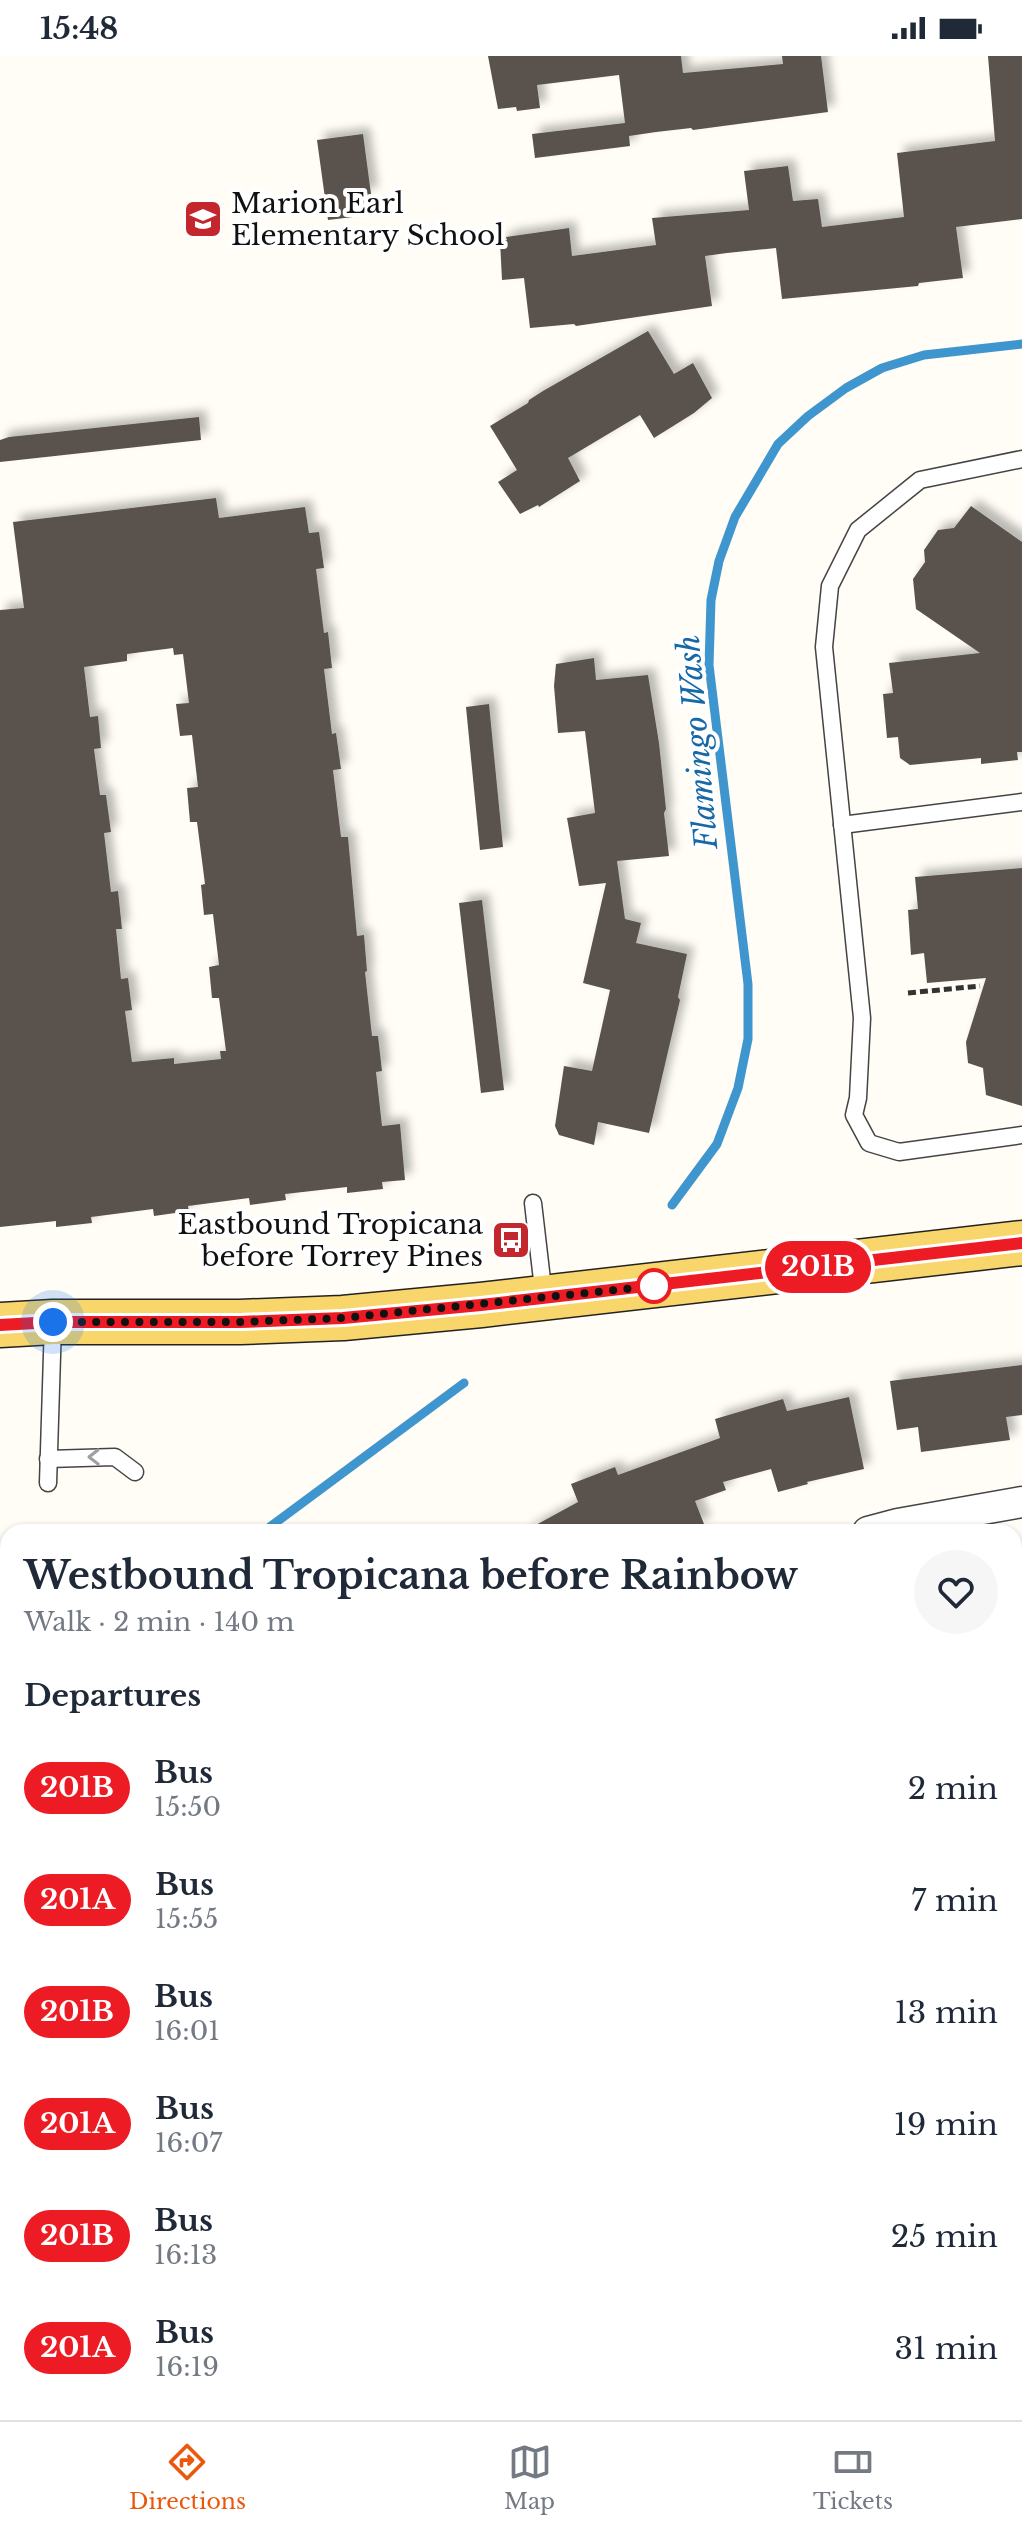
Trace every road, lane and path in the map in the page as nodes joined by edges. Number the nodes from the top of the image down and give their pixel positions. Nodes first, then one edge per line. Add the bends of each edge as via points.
1 (1022, 459) edge
2 (1022, 802) edge
3 (842, 825) junction
4 (980, 986) dead end
5 (908, 993) dead end
6 (1022, 1135) edge
7 (533, 1203) dead end
8 (1022, 1243) edge
9 (545, 1298) junction
10 (53, 1322) junction
11 (0, 1325) edge
12 (48, 1459) junction
13 (135, 1472) dead end
14 (48, 1483) dead end
15 (1022, 1502) edge
16 (898, 1524) edge

1 - 3 lane via 920,480 858,530 830,586 824,647
2 - 3 lane
3 - 6 lane via 862,1018 854,1115 869,1143 899,1152
4 - 5 path
7 - 9 lane
8 - 9 main road
9 - 10 main road via 343,1318
10 - 11 main road
10 - 12 lane
13 -> 12 lane via 115,1457
12 - 14 lane
15 - 16 street

